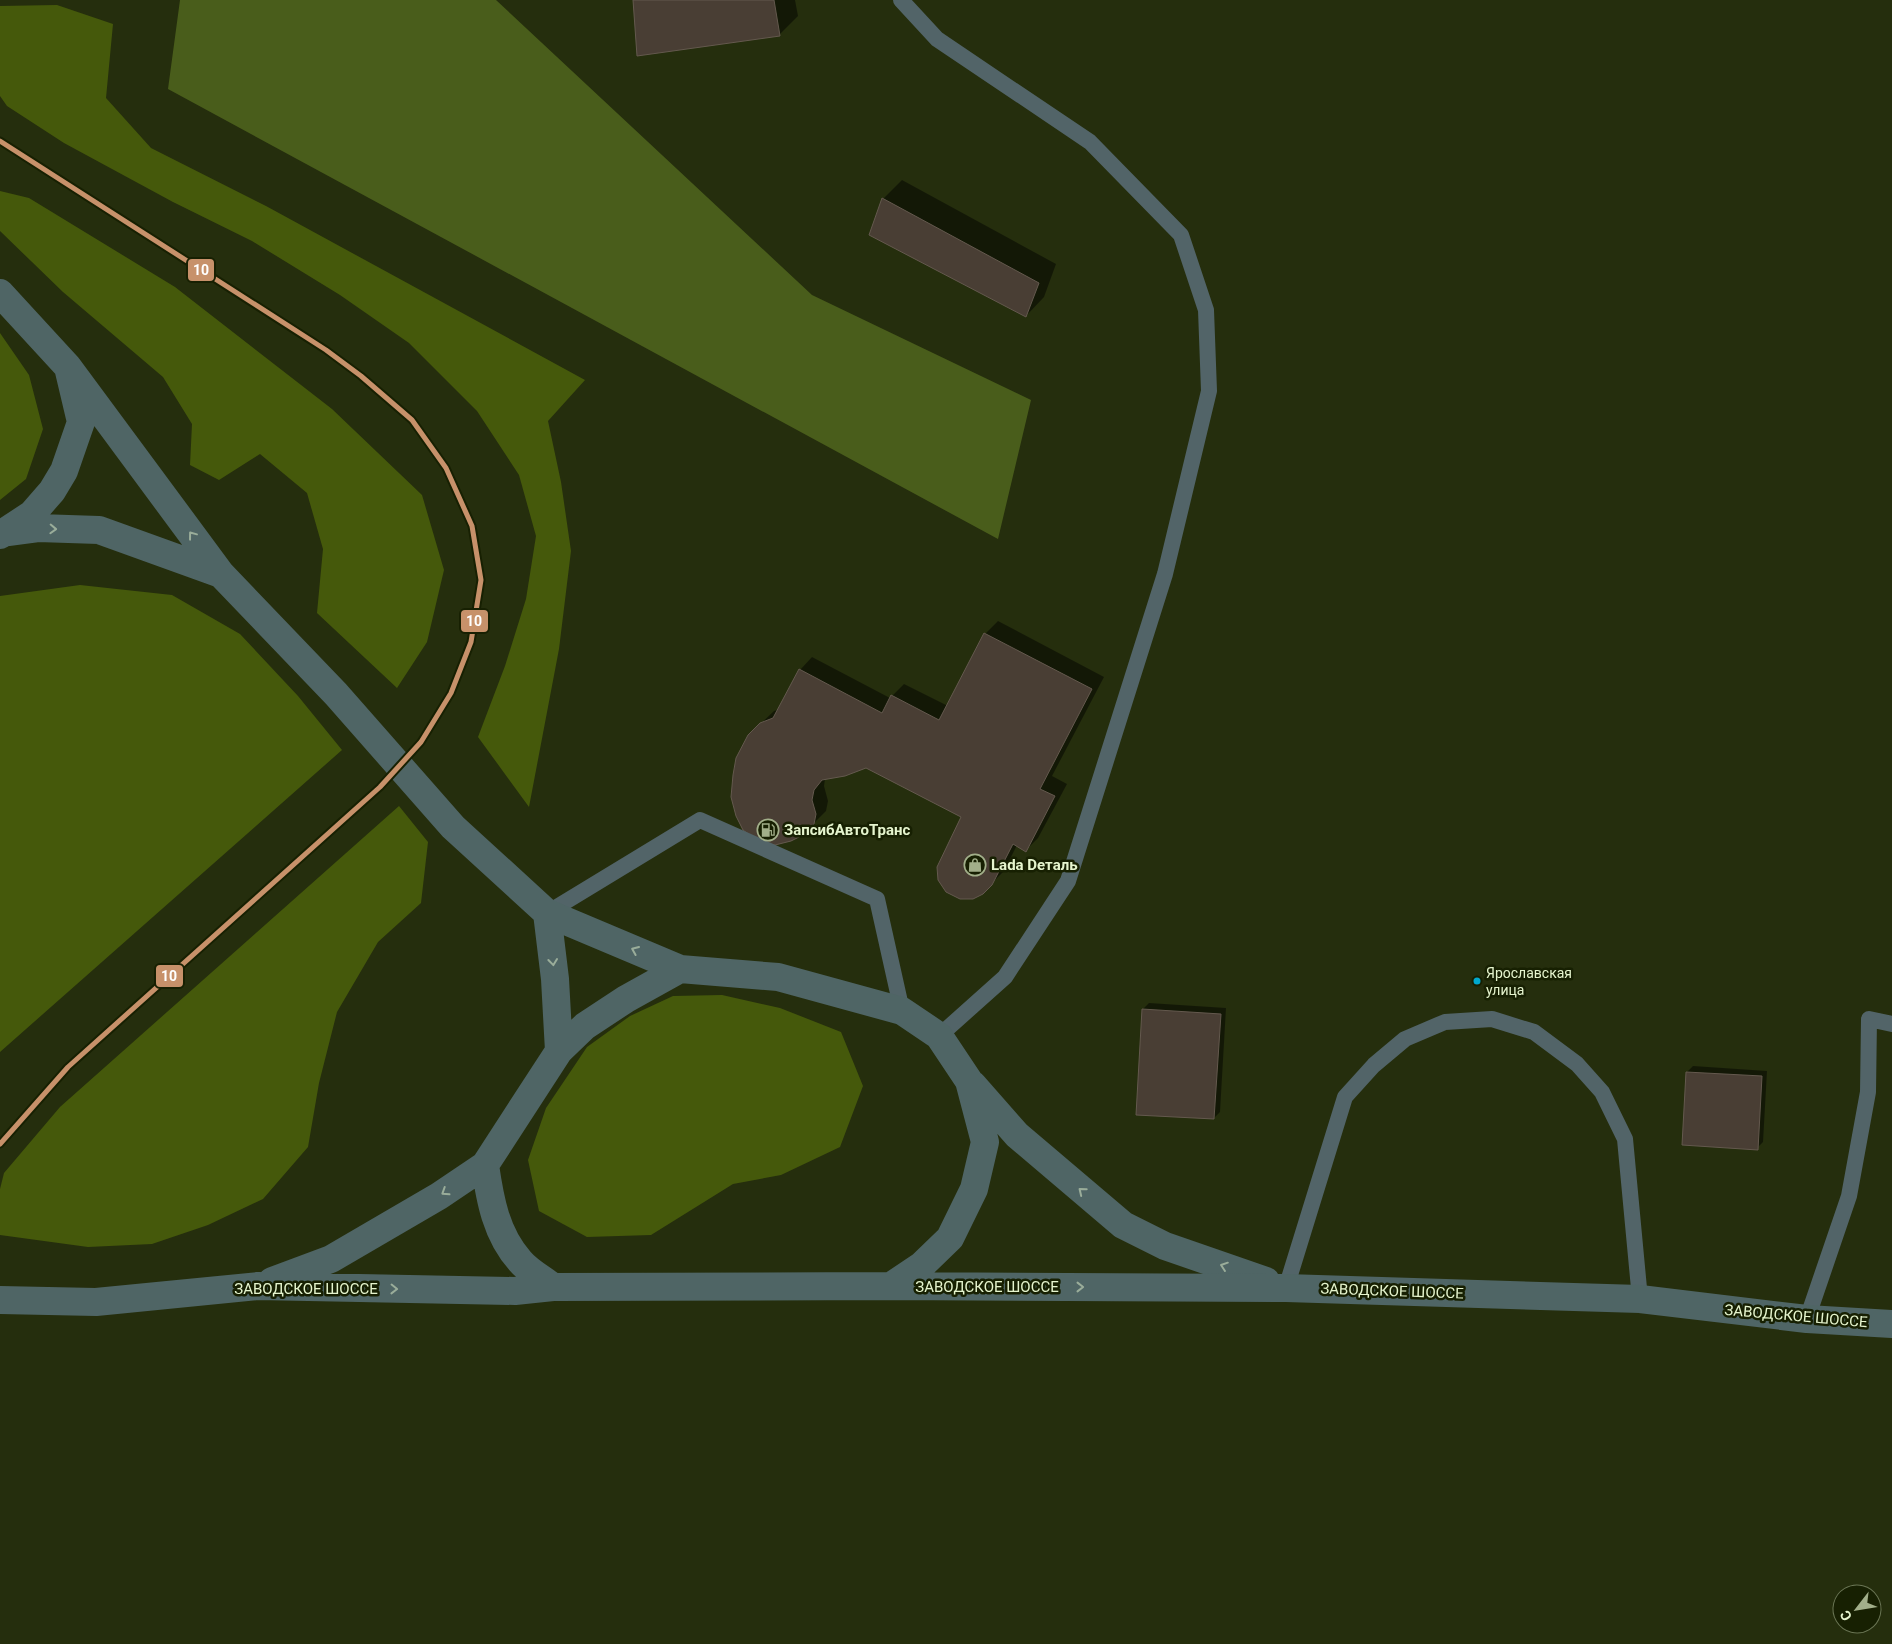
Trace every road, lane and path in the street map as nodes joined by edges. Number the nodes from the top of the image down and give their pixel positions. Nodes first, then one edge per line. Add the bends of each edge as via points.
1 (901, 0) edge
2 (0, 293) edge
3 (68, 367) junction
4 (2, 534) edge
5 (221, 574) junction
6 (547, 913) junction
7 (680, 969) junction
8 (902, 1010) junction
9 (1892, 1024) edge
10 (939, 1036) junction
11 (559, 1051) junction
12 (969, 1081) junction
13 (485, 1165) junction
14 (258, 1286) junction
15 (891, 1286) junction
16 (553, 1287) junction
17 (1286, 1288) junction
18 (1640, 1299) junction
19 (0, 1300) edge
20 (1807, 1319) junction
21 (1892, 1324) edge

1 - 10 lane via 937,39 1090,142 1181,235 1206,310 1209,391 1165,574 1068,881 1005,977
2 - 3 main road
3 - 4 main road via 81,422 64,471 32,514
5 -> 3 main road
4 -> 5 main road via 38,528 99,530
5 - 6 main road via 336,694 453,827
7 -> 6 main road
6 - 8 lane via 700,820 877,899
6 -> 11 main road
7 - 8 main road via 778,977
7 - 11 main road via 585,1026
8 - 10 main road
9 - 20 lane via 1869,1020 1868,1092 1849,1196
10 - 12 main road
11 - 13 main road
12 - 15 main road via 985,1142 974,1189 950,1238 921,1266
17 -> 12 main road via 1165,1246 1123,1225 1017,1135
13 -> 14 main road via 331,1259
13 - 16 main road via 490,1200 500,1229 520,1262
14 -> 16 main road, ЗАВОДСКОЕ ШОССЕ via 515,1291
14 - 19 main road, ЗАВОДСКОЕ ШОССЕ via 96,1302
15 - 16 main road, ЗАВОДСКОЕ ШОССЕ
15 -> 17 main road, ЗАВОДСКОЕ ШОССЕ
17 - 18 main road, ЗАВОДСКОЕ ШОССЕ
17 - 18 lane via 1345,1097 1374,1065 1406,1039 1445,1022 1492,1019 1534,1032 1577,1064 1602,1092 1625,1139
18 - 20 main road, ЗАВОДСКОЕ ШОССЕ
20 - 21 main road, ЗАВОДСКОЕ ШОССЕ

